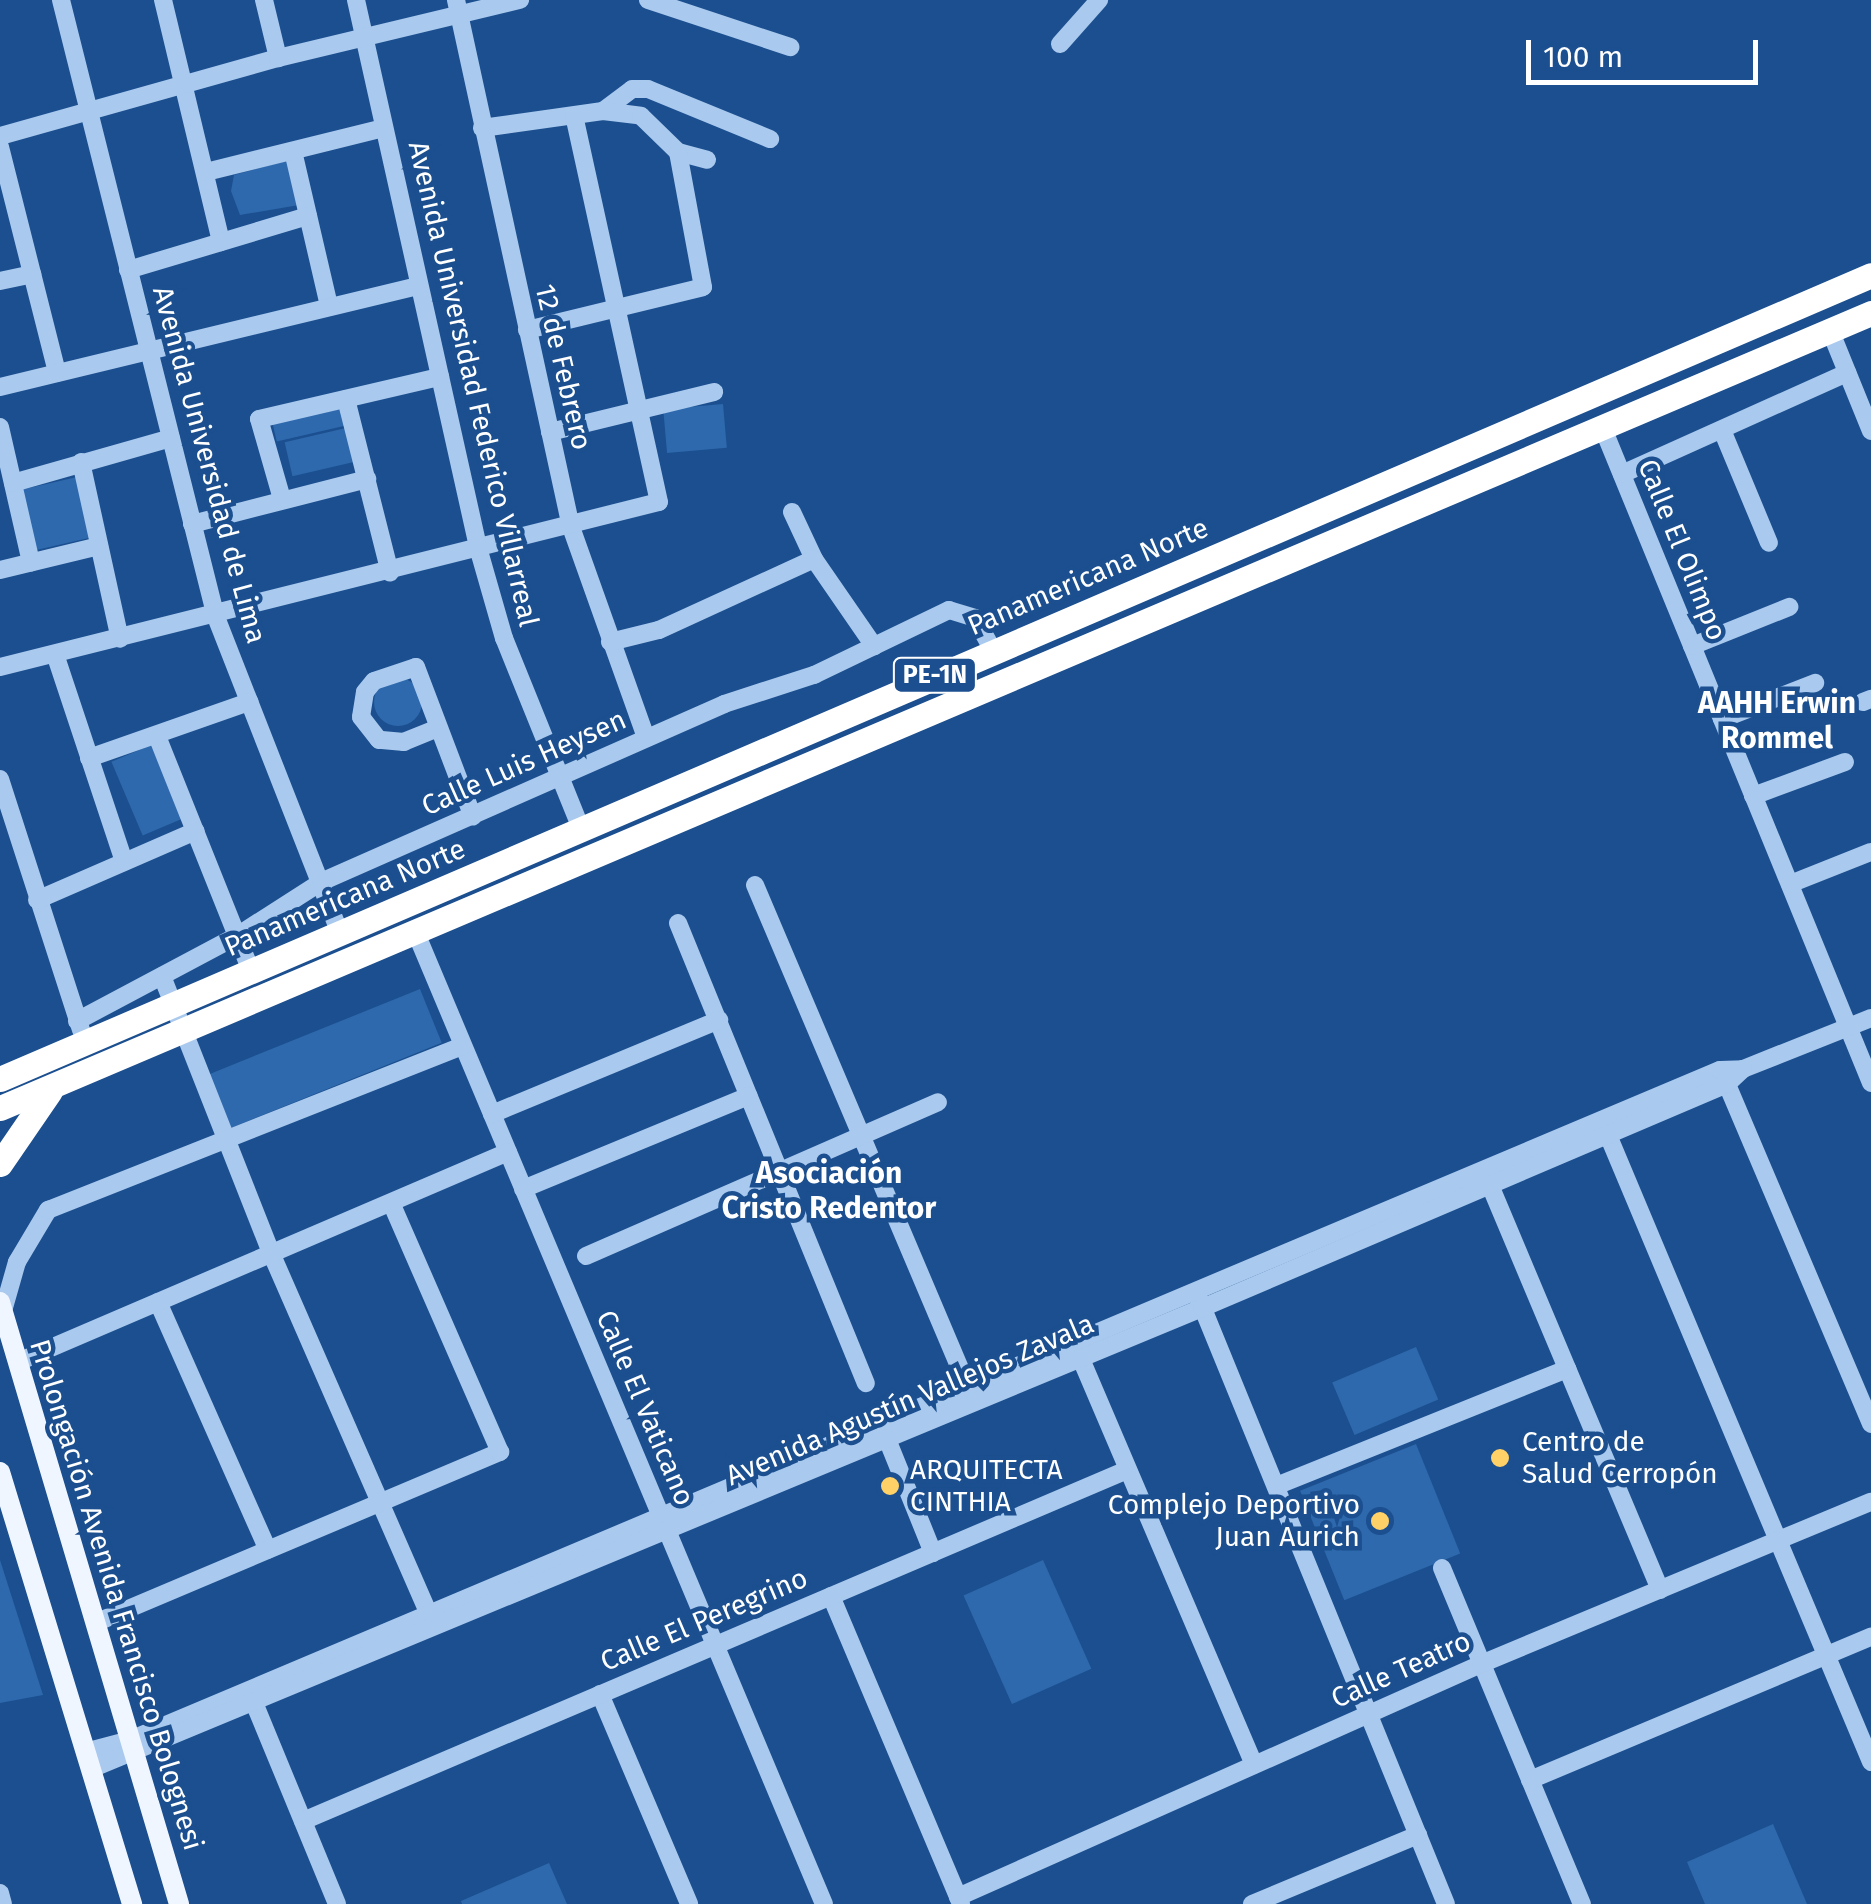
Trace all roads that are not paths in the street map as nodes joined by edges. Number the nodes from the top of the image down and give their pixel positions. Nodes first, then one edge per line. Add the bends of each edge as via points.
1 (61, 0) edge
2 (163, 0) edge
3 (264, 0) edge
4 (356, 0) edge
5 (520, 0) edge
6 (648, 0) edge
7 (1099, 0) edge
8 (457, 6) edge
9 (364, 36) junction
10 (1060, 44) dead end
11 (790, 47) dead end
12 (278, 58) junction
13 (184, 89) junction
14 (604, 111) junction
15 (89, 114) junction
16 (574, 117) junction
17 (384, 128) junction
18 (482, 128) junction
19 (0, 136) edge
20 (770, 139) dead end
21 (0, 147) edge
22 (293, 151) junction
23 (678, 152) junction
24 (707, 160) dead end
25 (206, 172) junction
26 (6, 195) edge
27 (308, 216) junction
28 (221, 242) junction
29 (128, 270) junction
30 (32, 274) junction
31 (1871, 275) edge
32 (0, 281) edge
33 (418, 286) junction
34 (329, 306) junction
35 (618, 310) junction
36 (1871, 313) edge
37 (527, 330) junction
38 (1830, 330) junction
39 (148, 350) junction
40 (57, 373) junction
41 (1847, 373) junction
42 (440, 377) junction
43 (0, 387) edge
44 (714, 392) dead end
45 (1864, 397) edge
46 (346, 399) junction
47 (639, 409) junction
48 (0, 426) edge
49 (1602, 426) junction
50 (1722, 430) junction
51 (1871, 431) edge
52 (550, 432) junction
53 (170, 438) junction
54 (80, 462) junction
55 (1622, 474) junction
56 (367, 478) junction
57 (14, 483) junction
58 (282, 499) junction
59 (792, 512) dead end
60 (192, 524) junction
61 (571, 526) junction
62 (1768, 543) dead end
63 (99, 546) junction
64 (479, 551) junction
65 (814, 558) junction
66 (31, 562) junction
67 (0, 570) edge
68 (390, 573) junction
69 (1789, 607) dead end
70 (216, 617) junction
71 (120, 640) junction
72 (610, 642) junction
73 (874, 646) junction
74 (1692, 646) junction
75 (993, 650) junction
76 (55, 654) junction
77 (0, 668) edge
78 (1814, 683) dead end
79 (249, 702) junction
80 (1722, 719) junction
81 (438, 728) junction
82 (156, 736) junction
83 (646, 738) junction
84 (404, 742) junction
85 (382, 755) dead end
86 (90, 758) junction
87 (1845, 762) dead end
88 (562, 776) junction
89 (0, 778) edge
90 (1754, 796) junction
91 (473, 817) junction
92 (581, 830) junction
93 (196, 831) junction
94 (1871, 852) edge
95 (124, 862) junction
96 (320, 882) junction
97 (755, 884) dead end
98 (1790, 884) junction
99 (38, 900) junction
100 (678, 923) dead end
101 (340, 933) junction
102 (416, 933) junction
103 (238, 936) junction
104 (250, 972) junction
105 (162, 976) junction
106 (172, 1005) junction
107 (1871, 1018) edge
108 (719, 1020) junction
109 (1848, 1027) junction
110 (81, 1032) junction
111 (181, 1032) junction
112 (463, 1046) junction
113 (12, 1066) edge
114 (1724, 1077) junction
115 (0, 1080) edge
116 (1871, 1083) edge
117 (54, 1087) junction
118 (750, 1096) junction
119 (938, 1102) dead end
120 (0, 1108) edge
121 (492, 1114) junction
122 (1608, 1135) junction
123 (859, 1136) junction
124 (226, 1144) junction
125 (508, 1152) junction
126 (0, 1164) edge
127 (779, 1169) junction
128 (1487, 1176) junction
129 (523, 1189) junction
130 (390, 1203) junction
131 (272, 1255) junction
132 (586, 1256) dead end
133 (1194, 1290) junction
134 (158, 1302) junction
135 (1, 1306) edge
136 (1202, 1308) junction
137 (1081, 1359) junction
138 (18, 1362) junction
139 (1567, 1369) junction
140 (866, 1383) dead end
141 (967, 1385) junction
142 (1871, 1424) edge
143 (887, 1440) junction
144 (1127, 1470) junction
145 (0, 1472) edge
146 (1276, 1486) junction
147 (1871, 1502) edge
148 (380, 1504) junction
149 (664, 1523) junction
150 (1778, 1540) junction
151 (268, 1550) junction
152 (933, 1552) junction
153 (1442, 1568) dead end
154 (1660, 1590) junction
155 (831, 1596) junction
156 (432, 1621) junction
157 (96, 1623) junction
158 (1871, 1637) edge
159 (715, 1645) junction
160 (1827, 1656) junction
161 (1482, 1664) junction
162 (600, 1694) junction
163 (255, 1705) junction
164 (1369, 1714) junction
165 (132, 1747) junction
166 (88, 1760) junction
167 (1871, 1762) edge
168 (1254, 1766) junction
169 (1530, 1780) junction
170 (303, 1821) junction
171 (1418, 1835) junction
172 (0, 1894) edge
173 (960, 1901) edge
174 (4, 1904) edge
175 (132, 1904) edge
176 (179, 1904) edge
177 (338, 1904) edge
178 (689, 1904) edge
179 (824, 1904) edge
180 (1252, 1904) edge
181 (1446, 1904) edge
182 (1582, 1904) edge

1 - 15 street, Avenida Universidad de Lima
2 - 13 street
3 - 12 street
4 - 9 street, Avenida Universidad Federico Villarreal
5 - 8 street
6 - 11 street
7 - 10 street
8 - 9 street
8 - 18 street, 12 de Febrero
9 - 12 street
9 - 17 street, Avenida Universidad Federico Villarreal
12 - 13 street
13 - 15 street
13 - 25 street
14 - 16 street
14 - 20 street via 632,89 648,89
14 - 23 street via 640,116
15 - 19 street
15 - 29 street, Avenida Universidad de Lima
16 - 18 street
16 - 35 street
17 - 22 street
17 - 33 street, Avenida Universidad Federico Villarreal
18 - 37 street, 12 de Febrero
21 - 26 street
22 - 25 street
22 - 27 street
23 - 24 street
23 - 35 street via 703,287
25 - 28 street
26 - 30 street
27 - 28 street
27 - 34 street
28 - 29 street
29 - 39 street, Avenida Universidad de Lima
30 - 32 street
30 - 40 street
31 - 75 highway, Panamericana Norte / PE-1N
33 - 34 street
33 - 42 street, Avenida Universidad Federico Villarreal
34 - 39 street
35 - 37 street
35 - 47 street
36 - 38 highway, PE-1N
37 - 52 street, 12 de Febrero
38 - 41 street
38 - 49 highway, PE-1N
39 - 40 street
39 - 53 street, Avenida Universidad de Lima
40 - 43 street
41 - 45 street
41 - 50 street
42 - 46 street
42 - 64 street, Avenida Universidad Federico Villarreal
44 - 47 street
45 - 51 street
46 - 56 street
46 - 58 street via 259,418
47 - 52 street
47 - 61 street via 659,502
48 - 57 street
49 - 55 street, Calle El Olimpo
49 - 102 highway, PE-1N
50 - 55 street
50 - 62 street
52 - 61 street, 12 de Febrero
53 - 54 street
53 - 60 street, Avenida Universidad de Lima
54 - 57 street
54 - 63 street
55 - 74 street, Calle El Olimpo
56 - 58 street
56 - 68 street
57 - 66 street
58 - 60 street
59 - 65 street
60 - 70 street, Avenida Universidad de Lima
61 - 64 street
61 - 72 street, 12 de Febrero
63 - 66 street
63 - 71 street
64 - 68 street
64 - 88 street, Avenida Universidad Federico Villarreal via 504,638
65 - 72 street via 658,630
65 - 73 street
66 - 67 street
68 - 70 street
69 - 74 street
70 - 71 street
70 - 79 street, Avenida Universidad de Lima
71 - 76 street
72 - 83 street, 12 de Febrero
73 - 75 street, Calle Luis Heysen via 958,610 975,618
73 - 83 street, Calle Luis Heysen
74 - 80 street, Calle El Olimpo
75 - 92 highway, Panamericana Norte / PE-1N
76 - 77 street
76 - 86 street
78 - 80 street
79 - 82 street
79 - 96 street, Avenida Universidad de Lima
80 - 90 street, Calle El Olimpo
81 - 84 street
81 - 84 street via 416,667 374,681 360,706 367,729 379,740
81 - 91 street
82 - 86 street
82 - 93 street
83 - 88 street, Calle Luis Heysen
84 - 85 street
86 - 95 street
87 - 90 street
88 - 91 street, Calle Luis Heysen
88 - 92 street, Avenida Universidad Federico Villarreal
89 - 99 street
90 - 98 street, Calle El Olimpo
91 - 96 street, Calle Luis Heysen
92 - 101 highway, Panamericana Norte / PE-1N
93 - 95 street
93 - 103 street
94 - 98 street
95 - 99 street
96 - 101 street, Avenida Universidad de Lima
96 - 103 street, Calle Luis Heysen
97 - 123 street
98 - 109 street, Calle El Olimpo
99 - 110 street
100 - 108 street
101 - 104 highway, Panamericana Norte / PE-1N
102 - 111 highway, PE-1N
102 - 112 street, Calle El Vaticano
103 - 104 street
103 - 105 street, Calle Luis Heysen
104 - 106 highway, Panamericana Norte / PE-1N
105 - 106 street
105 - 110 street, Calle Luis Heysen
106 - 110 highway, Panamericana Norte / PE-1N
106 - 111 street
107 - 109 street, Avenida Agustín Vallejos Zavala
108 - 118 street
108 - 121 street
109 - 114 street, Avenida Agustín Vallejos Zavala
109 - 116 street, Calle El Olimpo
110 - 113 highway, Panamericana Norte / PE-1N
111 - 117 highway, PE-1N
111 - 124 street
112 - 121 street, Calle El Vaticano
112 - 124 street
113 - 115 highway, Panamericana Norte / PE-1N
114 - 122 street, Avenida Agustín Vallejos Zavala
114 - 128 street, Avenida Agustín Vallejos Zavala
114 - 142 street
117 - 120 highway, PE-1N
117 - 126 highway
118 - 127 street
118 - 129 street
119 - 123 street
121 - 125 street, Calle El Vaticano
122 - 128 street, Avenida Agustín Vallejos Zavala
122 - 150 street
123 - 127 street
123 - 141 street
124 - 131 street
124 - 135 street via 48,1210
125 - 129 street, Calle El Vaticano
125 - 130 street
127 - 132 street
127 - 140 street
128 - 133 street, Avenida Agustín Vallejos Zavala
128 - 136 street, Avenida Agustín Vallejos Zavala
128 - 139 street
129 - 149 street, Calle El Vaticano
130 - 131 street
130 - 148 street via 500,1452
131 - 134 street
131 - 148 street
133 - 136 street
133 - 141 street, Avenida Agustín Vallejos Zavala
134 - 138 street
134 - 151 street
135 - 138 main road, Prolongación Avenida Francisco Bolognesi
136 - 137 street, Avenida Agustín Vallejos Zavala
136 - 146 street
137 - 143 street, Avenida Agustín Vallejos Zavala
137 - 144 street
138 - 157 main road, Prolongación Avenida Francisco Bolognesi
139 - 146 street
139 - 154 street
141 - 149 street, Avenida Agustín Vallejos Zavala
143 - 149 street, Avenida Agustín Vallejos Zavala
143 - 152 street
144 - 152 street, Calle El Peregrino
144 - 168 street
145 - 166 main road
146 - 164 street
147 - 150 street, Calle Teatro
148 - 151 street
148 - 156 street
149 - 156 street, Avenida Agustín Vallejos Zavala
149 - 159 street, Calle El Vaticano
150 - 154 street, Calle Teatro
150 - 160 street
151 - 157 street
152 - 155 street, Calle El Peregrino
153 - 161 street
154 - 161 street, Calle Teatro
155 - 159 street, Calle El Peregrino
155 - 173 street
156 - 163 street, Avenida Agustín Vallejos Zavala
156 - 165 street, Avenida Agustín Vallejos Zavala
157 - 165 main road, Prolongación Avenida Francisco Bolognesi
158 - 160 street
159 - 162 street, Calle El Peregrino
159 - 179 street, Calle El Vaticano
160 - 167 street
160 - 169 street
161 - 164 street, Calle Teatro
161 - 169 street
162 - 170 street, Calle El Peregrino
162 - 178 street
163 - 165 street, Avenida Agustín Vallejos Zavala
163 - 170 street
164 - 168 street, Calle Teatro
164 - 171 street
165 - 166 street, Avenida Agustín Vallejos Zavala
165 - 176 main road, Prolongación Avenida Francisco Bolognesi
166 - 175 main road
168 - 173 street, Calle Teatro
169 - 182 street
170 - 177 street
171 - 180 street
171 - 181 street
172 - 174 street

